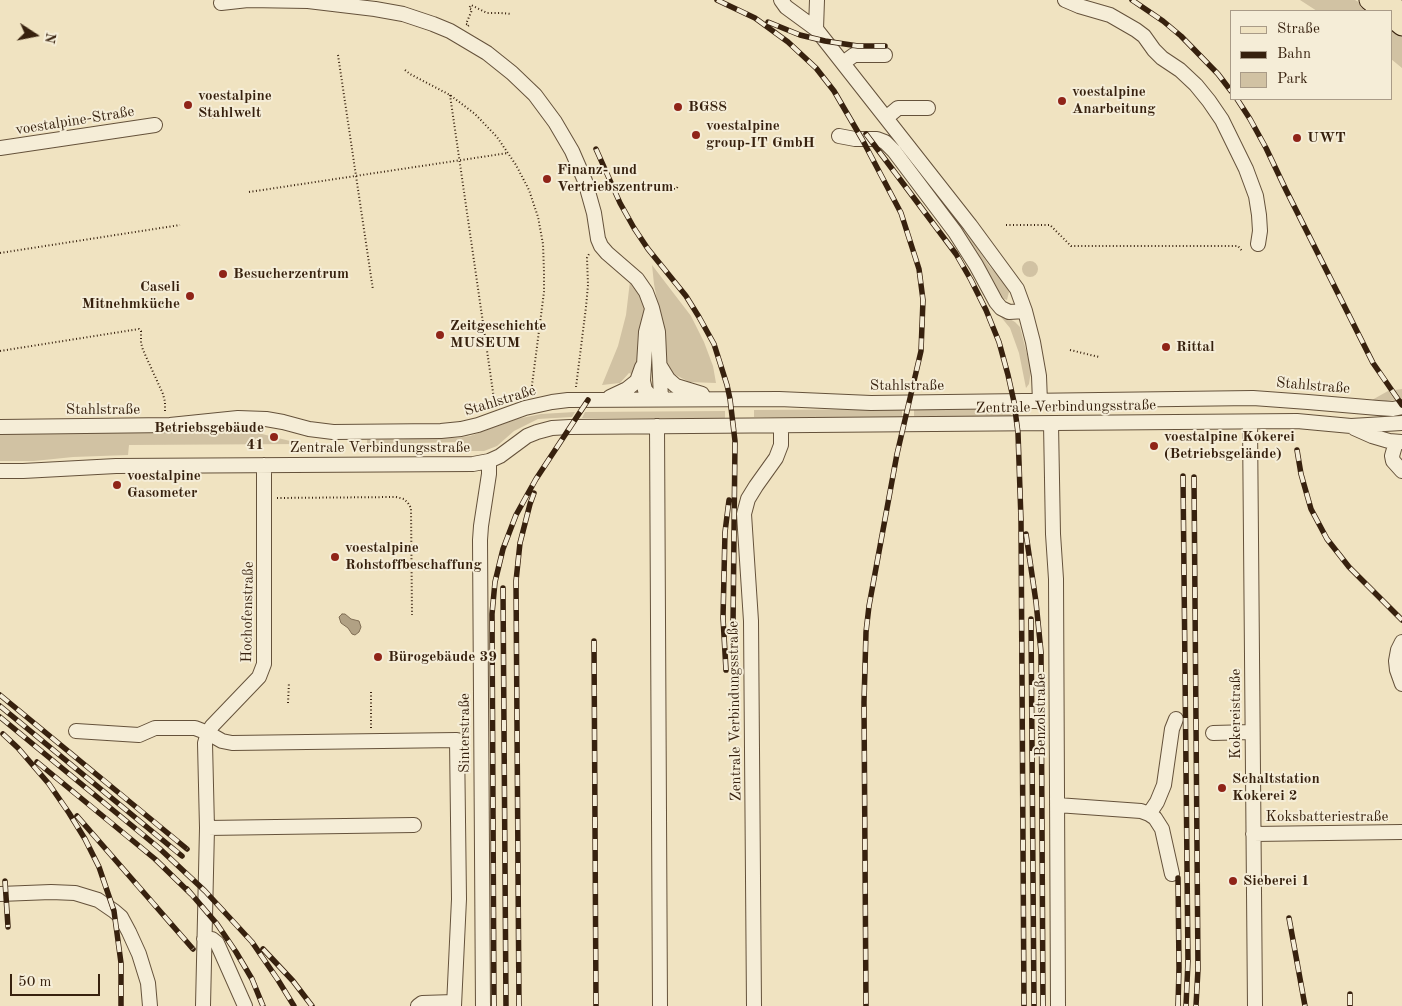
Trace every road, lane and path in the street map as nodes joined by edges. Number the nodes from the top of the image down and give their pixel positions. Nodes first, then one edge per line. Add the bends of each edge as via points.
1 (781, 0) edge
2 (817, 0) edge
3 (1065, 0) edge
4 (1369, 0) edge
5 (1379, 0) edge
6 (221, 3) dead end
7 (1402, 9) edge
8 (1382, 10) edge
9 (512, 14) dead end
10 (1392, 18) edge
11 (460, 25) dead end
12 (1402, 26) edge
13 (816, 29) junction
14 (338, 55) dead end
15 (885, 55) dead end
16 (843, 63) junction
17 (405, 70) dead end
18 (450, 95) junction
19 (928, 108) dead end
20 (238, 115) dead end
21 (209, 118) dead end
22 (886, 118) junction
23 (155, 125) dead end
24 (839, 136) dead end
25 (0, 148) edge
26 (508, 153) junction
27 (460, 160) junction
28 (356, 176) junction
29 (679, 185) dead end
30 (653, 189) dead end
31 (249, 192) dead end
32 (180, 225) dead end
33 (1006, 225) dead end
34 (1258, 244) dead end
35 (591, 247) dead end
36 (1243, 252) dead end
37 (0, 253) edge
38 (373, 290) dead end
39 (652, 308) junction
40 (1025, 311) junction
41 (1070, 350) dead end
42 (0, 351) edge
43 (1099, 357) dead end
44 (643, 363) junction
45 (660, 366) junction
46 (576, 386) dead end
47 (531, 393) dead end
48 (494, 399) dead end
49 (657, 399) junction
50 (720, 399) junction
51 (602, 400) junction
52 (1040, 402) junction
53 (1402, 407) edge
54 (165, 417) dead end
55 (1250, 422) junction
56 (1402, 423) edge
57 (1051, 424) junction
58 (657, 426) junction
59 (781, 426) junction
60 (1351, 426) junction
61 (0, 427) edge
62 (1399, 442) edge
63 (489, 461) junction
64 (264, 465) junction
65 (0, 471) edge
66 (1402, 471) edge
67 (271, 498) dead end
68 (412, 615) dead end
69 (1402, 642) edge
70 (289, 682) dead end
71 (1402, 684) edge
72 (371, 692) dead end
73 (288, 703) dead end
74 (371, 718) dead end
75 (1176, 719) dead end
76 (76, 731) dead end
77 (1252, 732) junction
78 (208, 733) junction
79 (1213, 733) dead end
80 (1057, 805) junction
81 (1149, 814) junction
82 (414, 824) dead end
83 (206, 828) junction
84 (1402, 832) edge
85 (1253, 834) junction
86 (1172, 874) dead end
87 (0, 894) edge
88 (204, 939) junction
89 (454, 1004) edge
90 (150, 1006) edge
91 (203, 1006) edge
92 (245, 1006) edge
93 (418, 1006) edge
94 (483, 1006) edge
95 (660, 1006) edge
96 (754, 1006) edge
97 (1058, 1006) edge
98 (1254, 1006) edge

1 - 13 street
2 - 13 street
3 - 34 street via 1110,15 1136,30 1209,101 1222,120 1256,196
4 - 8 highway
5 - 7 main road
6 - 39 street via 308,1 403,14 450,31 487,52 535,95 555,122 585,181 601,246 637,279
9 - 11 path via 487,13 471,5 466,24 468,28
10 - 12 highway
13 - 16 street
14 - 28 path
15 - 16 street via 854,55
16 - 22 street
17 - 18 path
18 - 26 path via 480,120
18 - 27 path
19 - 22 street via 898,108
20 - 21 path
22 - 40 street via 1017,289
23 - 25 street, voestalpine-Straße
24 - 40 street via 885,142 955,232 996,302 1009,312
26 - 27 path
26 - 47 path via 529,190 543,244 544,292
27 - 28 path
27 - 48 path
28 - 31 path
28 - 38 path
29 - 30 path via 676,188
32 - 37 path
33 - 36 path via 1050,225 1071,246 1238,246
35 - 46 path via 587,258 588,285
39 - 44 street
39 - 45 street via 658,332
40 - 52 street via 1037,368
41 - 43 path
42 - 54 path via 139,329 143,350 165,402
44 - 49 street via 645,390
44 - 51 street via 637,381
45 - 49 street
45 - 50 street via 676,386
49 - 50 street, Stahlstraße
49 - 51 street, Stahlstraße
50 - 52 street, Stahlstraße via 871,403
51 - 61 street, Stahlstraße via 552,402 525,408 478,426 441,431 333,432 266,419 238,418 170,425
52 - 53 street, Stahlstraße via 1268,398 1378,408
55 - 57 street, Zentrale Verbindungsstraße
55 - 60 street, Zentrale Verbindungsstraße
55 - 77 street, Kokereistraße
56 - 60 street
57 - 59 street, Zentrale Verbindungsstraße
57 - 80 street, Benzolstraße via 1056,579
58 - 59 street, Zentrale Verbindungsstraße
58 - 63 street, Zentrale Verbindungsstraße via 552,428 528,436
58 - 95 street
59 - 96 street, Zentrale Verbindungsstraße via 781,445 776,458 756,486 744,514 751,621
60 - 62 street via 1372,436
62 - 66 street via 1392,456
63 - 64 street, Zentrale Verbindungsstraße via 473,464
63 - 94 street, Sinterstraße via 480,540
64 - 65 street, Zentrale Verbindungsstraße via 89,466
64 - 78 street, Hochofenstraße via 264,664 259,677
67 - 68 path via 404,499 411,508
69 - 71 street via 1396,661
70 - 73 path
72 - 74 path
75 - 81 street via 1164,786
76 - 78 street via 139,735 154,728 195,728
77 - 79 street
77 - 85 street, Kokereistraße
78 - 83 street via 205,743
78 - 89 street via 232,743 457,740 459,899
80 - 81 street
80 - 97 street, Benzolstraße
81 - 86 street via 1162,829
82 - 83 street
83 - 88 street
84 - 85 street, Koksbatteriestraße
85 - 98 street, Kokereistraße
87 - 90 street via 75,893 98,900 114,911 140,954
88 - 91 street
88 - 92 street via 218,943
89 - 93 street via 422,1003

